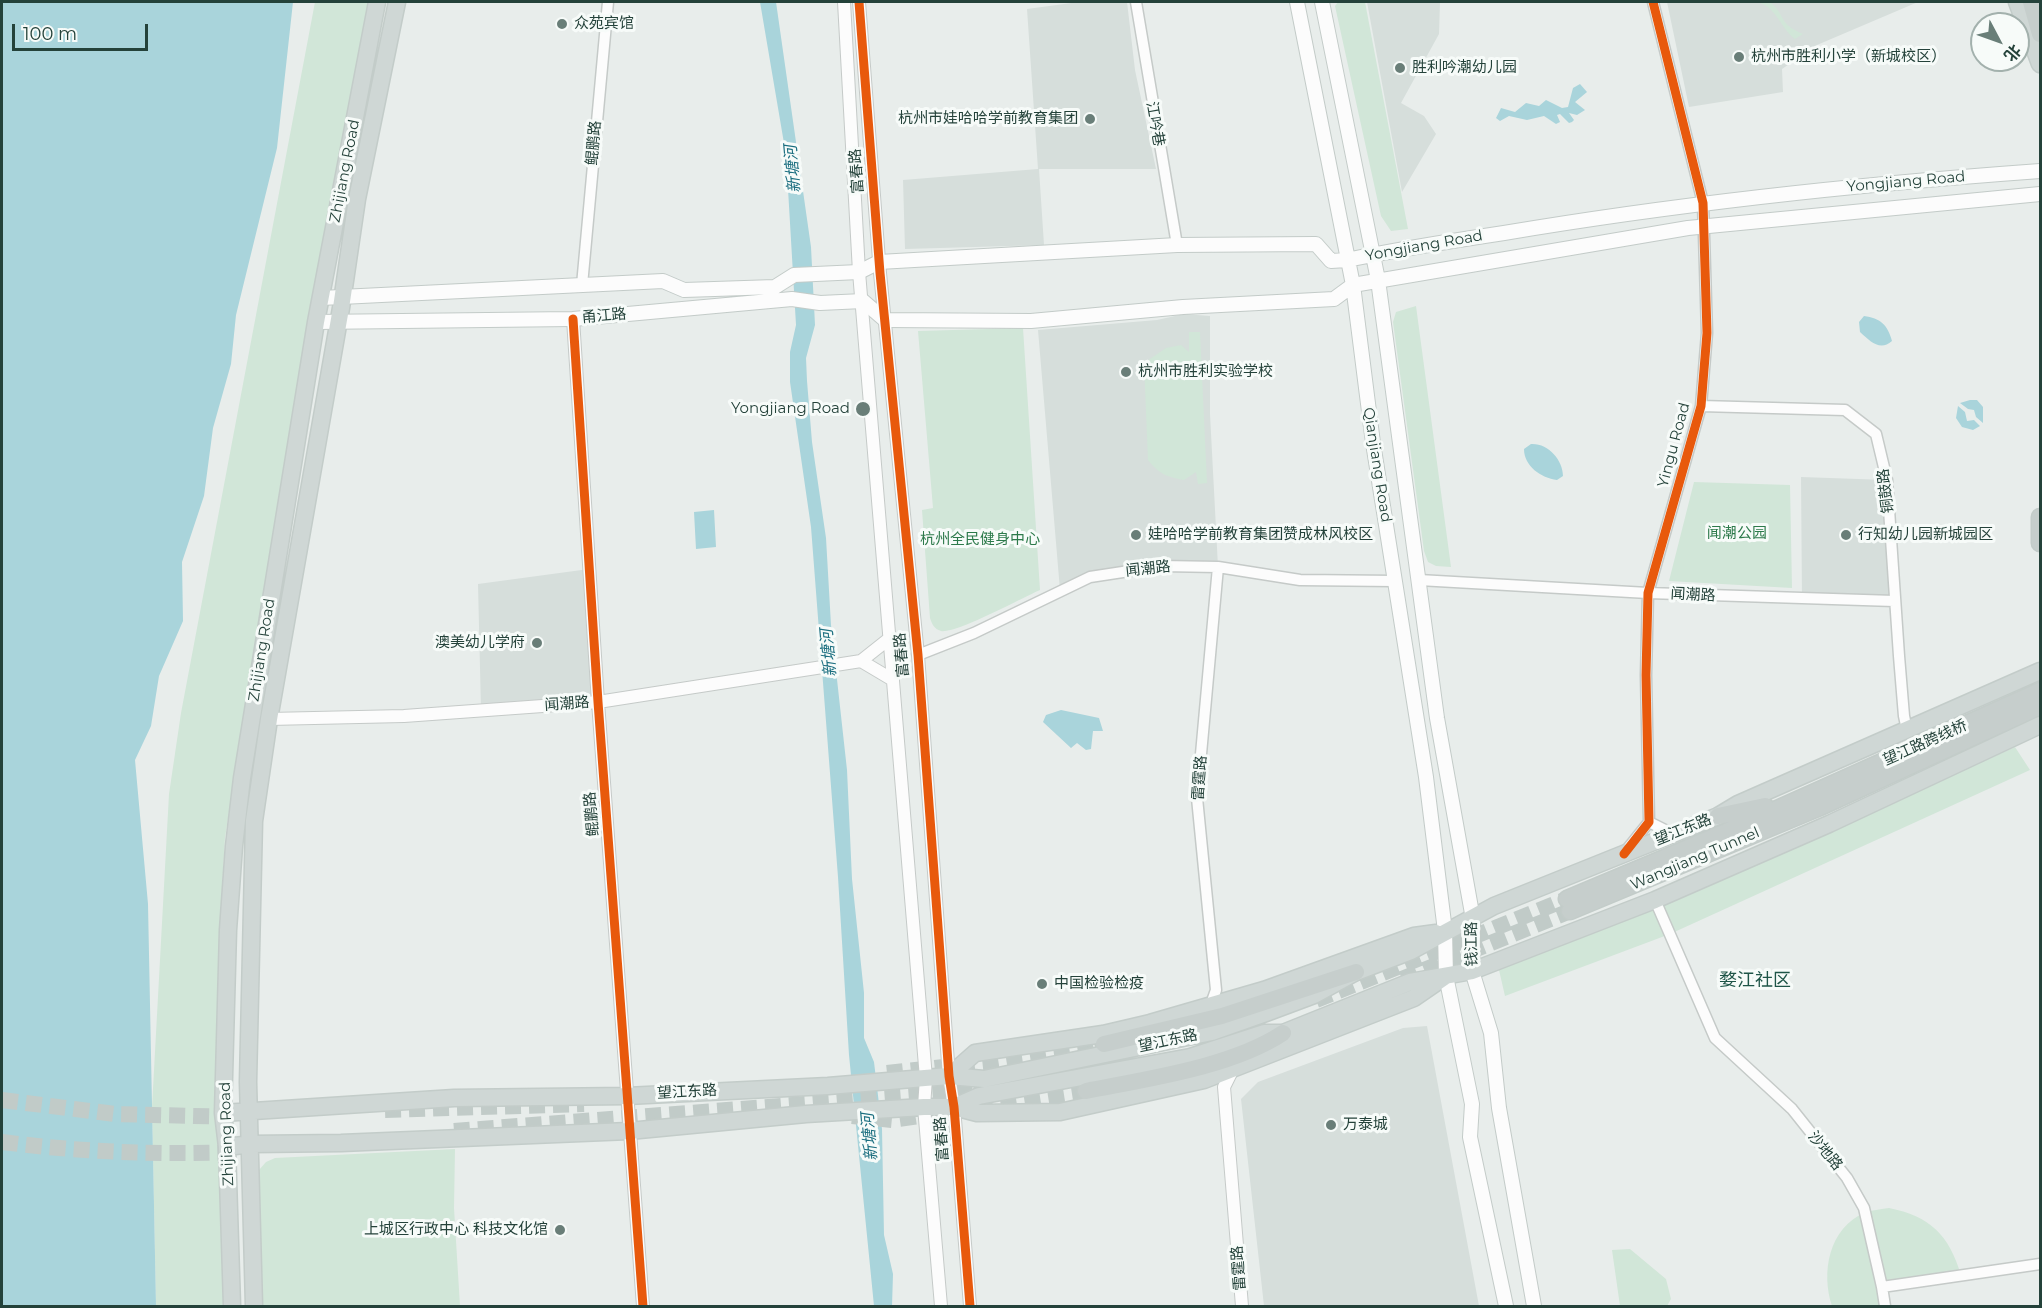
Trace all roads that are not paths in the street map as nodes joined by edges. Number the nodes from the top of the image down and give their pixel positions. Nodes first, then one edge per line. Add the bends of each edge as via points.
1 (377, 2) edge
2 (397, 2) edge
3 (608, 2) edge
4 (844, 2) edge
5 (859, 2) edge
6 (1136, 2) edge
7 (1298, 2) edge
8 (1322, 2) edge
9 (1653, 2) edge
10 (2018, 2) edge
11 (2031, 2) edge
12 (2040, 34) edge
13 (2040, 64) edge
14 (2040, 171) edge
15 (2040, 194) edge
16 (1703, 203) junction
17 (1705, 226) junction
18 (1177, 245) junction
19 (1373, 255) junction
20 (1347, 260) junction
21 (879, 262) junction
22 (859, 272) junction
23 (815, 274) joint
24 (1378, 280) junction
25 (582, 285) junction
26 (1353, 285) junction
27 (343, 296) junction
28 (321, 298) junction
29 (863, 301) junction
30 (573, 319) junction
31 (885, 320) junction
32 (316, 322) junction
33 (339, 323) junction
34 (1701, 406) junction
35 (2040, 517) edge
36 (2040, 543) edge
37 (1218, 567) junction
38 (1395, 580) junction
39 (1419, 580) junction
40 (1648, 593) junction
41 (1894, 601) junction
42 (890, 638) junction
43 (918, 655) junction
44 (861, 661) junction
45 (2040, 671) edge
46 (893, 680) junction
47 (2040, 685) edge
48 (2040, 691) edge
49 (2024, 698) junction
50 (598, 702) junction
51 (2040, 706) edge
52 (2040, 717) edge
53 (269, 719) junction
54 (2040, 725) edge
55 (1990, 729) junction
56 (1908, 730) junction
57 (1811, 799) junction
58 (1718, 816) junction
59 (1648, 822) junction
60 (1672, 834) junction
61 (1624, 854) junction
62 (1655, 900) junction
63 (1569, 905) tunnel mouth
64 (1473, 919) junction
65 (1445, 931) junction
66 (1472, 971) junction
67 (1356, 972) junction
68 (1446, 976) junction
69 (1216, 990) junction
70 (1230, 1001) junction
71 (1210, 1006) junction
72 (1283, 1033) junction
73 (1104, 1044) tunnel mouth
74 (1233, 1069) junction
75 (949, 1076) junction
76 (926, 1078) junction
77 (1204, 1080) junction
78 (1224, 1087) junction
79 (1086, 1092) tunnel mouth
80 (627, 1096) junction
81 (924, 1107) junction
82 (954, 1107) junction
83 (249, 1110) junction
84 (223, 1113) junction
85 (629, 1131) junction
86 (251, 1144) junction
87 (227, 1147) junction
88 (2040, 1264) edge
89 (1882, 1287) junction
90 (231, 1306) edge
91 (254, 1306) edge
92 (643, 1306) edge
93 (941, 1306) edge
94 (970, 1306) edge
95 (1242, 1306) edge
96 (1506, 1306) edge
97 (1534, 1306) edge
98 (1886, 1306) edge

1 - 28 main road, Zhijiang Road
2 - 27 main road, Zhijiang Road via 357,199
3 - 25 street, 鲲鹏路
4 - 22 street, 富春路
5 - 21 street, 富春路
6 - 18 street, 江吟巷
7 - 20 main road, Qianjiang Road
8 - 19 main road, Qianjiang Road
9 - 16 street, Yingu Road
10 - 13 main road
11 - 12 highway
14 - 16 main road, Yongjiang Road
15 - 17 main road, Yongjiang Road
16 - 17 street, Yingu Road
16 - 19 main road, Yongjiang Road
17 - 24 main road, Yongjiang Road
17 - 34 street, Yingu Road via 1707,333
18 - 20 main road, Yongjiang Road via 1316,244 1331,261
18 - 21 main road, Yongjiang Road
19 - 20 main road, Yongjiang Road
19 - 24 main road, Qianjiang Road
20 - 26 main road, Qianjiang Road
21 - 22 main road, Yongjiang Road
21 - 31 street, 富春路
22 - 23 main road, Yongjiang Road
22 - 29 street, 富春路
23 - 25 main road, 甬江路 via 794,275 775,287 684,290 663,281
24 - 26 main road, Yongjiang Road
24 - 39 main road, Qianjiang Road
25 - 27 main road, 甬江路
26 - 31 main road, Yongjiang Road via 1334,299 1030,321
26 - 38 main road, Qianjiang Road
27 - 28 main road, 甬江路
27 - 33 main road, Zhijiang Road
28 - 32 main road, Zhijiang Road
29 - 30 main road, 甬江路 via 820,303 792,299
29 - 31 main road
29 - 42 street, 富春路
30 - 33 main road, 甬江路
30 - 50 street, 鲲鹏路
31 - 43 street, 富春路
32 - 33 main road, 甬江路
32 - 84 main road, Zhijiang Road via 243,768 228,930
33 - 53 main road, Zhijiang Road
34 - 40 street, Yingu Road
34 - 41 street, 铜鼓路 via 1845,410 1876,434 1887,480
35 - 36 highway
37 - 38 street, 闻潮路 via 1300,580
37 - 43 street, 闻潮路 via 1162,566 1090,577 974,633
37 - 69 street, 雷霆路 via 1197,798
38 - 65 main road, Qianjiang Road
39 - 40 street, 闻潮路
39 - 64 main road, 钱江路 via 1437,718
40 - 41 street, 闻潮路
40 - 59 street, Yingu Road
41 - 56 street, 铜鼓路
42 - 44 street, 闻潮路
42 - 46 street, 富春路
43 - 75 street, 富春路
44 - 46 street
44 - 50 street, 闻潮路
45 - 56 main road, 望江东路
46 - 76 street, 富春路
47 - 49 highway
48 - 49 highway, 望江路跨线桥
49 - 57 highway, 望江路跨线桥
50 - 53 street, 闻潮路 via 404,716
50 - 80 street, 鲲鹏路
51 - 55 highway, 望江路跨线桥
52 - 55 highway via 2027,716
53 - 83 main road, Zhijiang Road via 254,821
54 - 62 main road, 望江东路
55 - 57 highway, 望江路跨线桥
56 - 58 main road, 望江东路
57 - 58 highway
57 - 63 highway, Wangjiang Tunnel
58 - 60 main road, 望江东路
59 - 60 street
59 - 61 street
60 - 61 main road, 望江东路
61 - 64 main road, 望江东路 via 1494,906
62 - 66 main road, 望江东路
62 - 89 street, 沙地路 via 1715,1038 1792,1110 1847,1178 1864,1208
64 - 65 main road, 望江东路
64 - 66 main road, 钱江路
65 - 67 main road, 望江东路 via 1411,951
65 - 68 main road, 钱江路
65 - 70 main road via 1414,936
66 - 68 main road, 望江东路
66 - 97 main road, 钱江路 via 1491,1033 1499,1108
67 - 73 highway via 1210,1019
67 - 75 main road, 望江东路 via 1314,995 1212,1032 984,1079
68 - 72 main road, 望江东路 via 1410,982
68 - 74 main road via 1414,998
68 - 96 main road, 钱江路 via 1472,1104 1470,1137
69 - 70 street
69 - 71 street, 雷霆路
70 - 71 main road
71 - 75 main road via 1103,1034 975,1053
72 - 79 highway via 1261,1046 1214,1061
72 - 82 main road, 望江东路 via 1264,1033 1190,1057 979,1096
74 - 77 main road
74 - 78 street
75 - 76 main road, 望江东路
75 - 82 street, 富春路
76 - 80 main road, 望江东路
76 - 81 street, 富春路
77 - 78 street
77 - 82 main road via 1060,1112 977,1113
78 - 95 street, 雷霆路
80 - 83 main road, 望江东路 via 454,1098
80 - 85 street, 鲲鹏路
81 - 82 main road, 望江东路
81 - 85 main road, 望江东路
81 - 93 street, 富春路
82 - 94 street, 富春路
83 - 84 main road, 望江东路
83 - 86 main road, Zhijiang Road
84 - 87 main road, Zhijiang Road
85 - 86 main road, 望江东路
85 - 92 street, 鲲鹏路
86 - 87 main road, 望江东路
86 - 91 main road, Zhijiang Road
87 - 90 main road, Zhijiang Road
88 - 89 street
89 - 98 street, 沙地路

